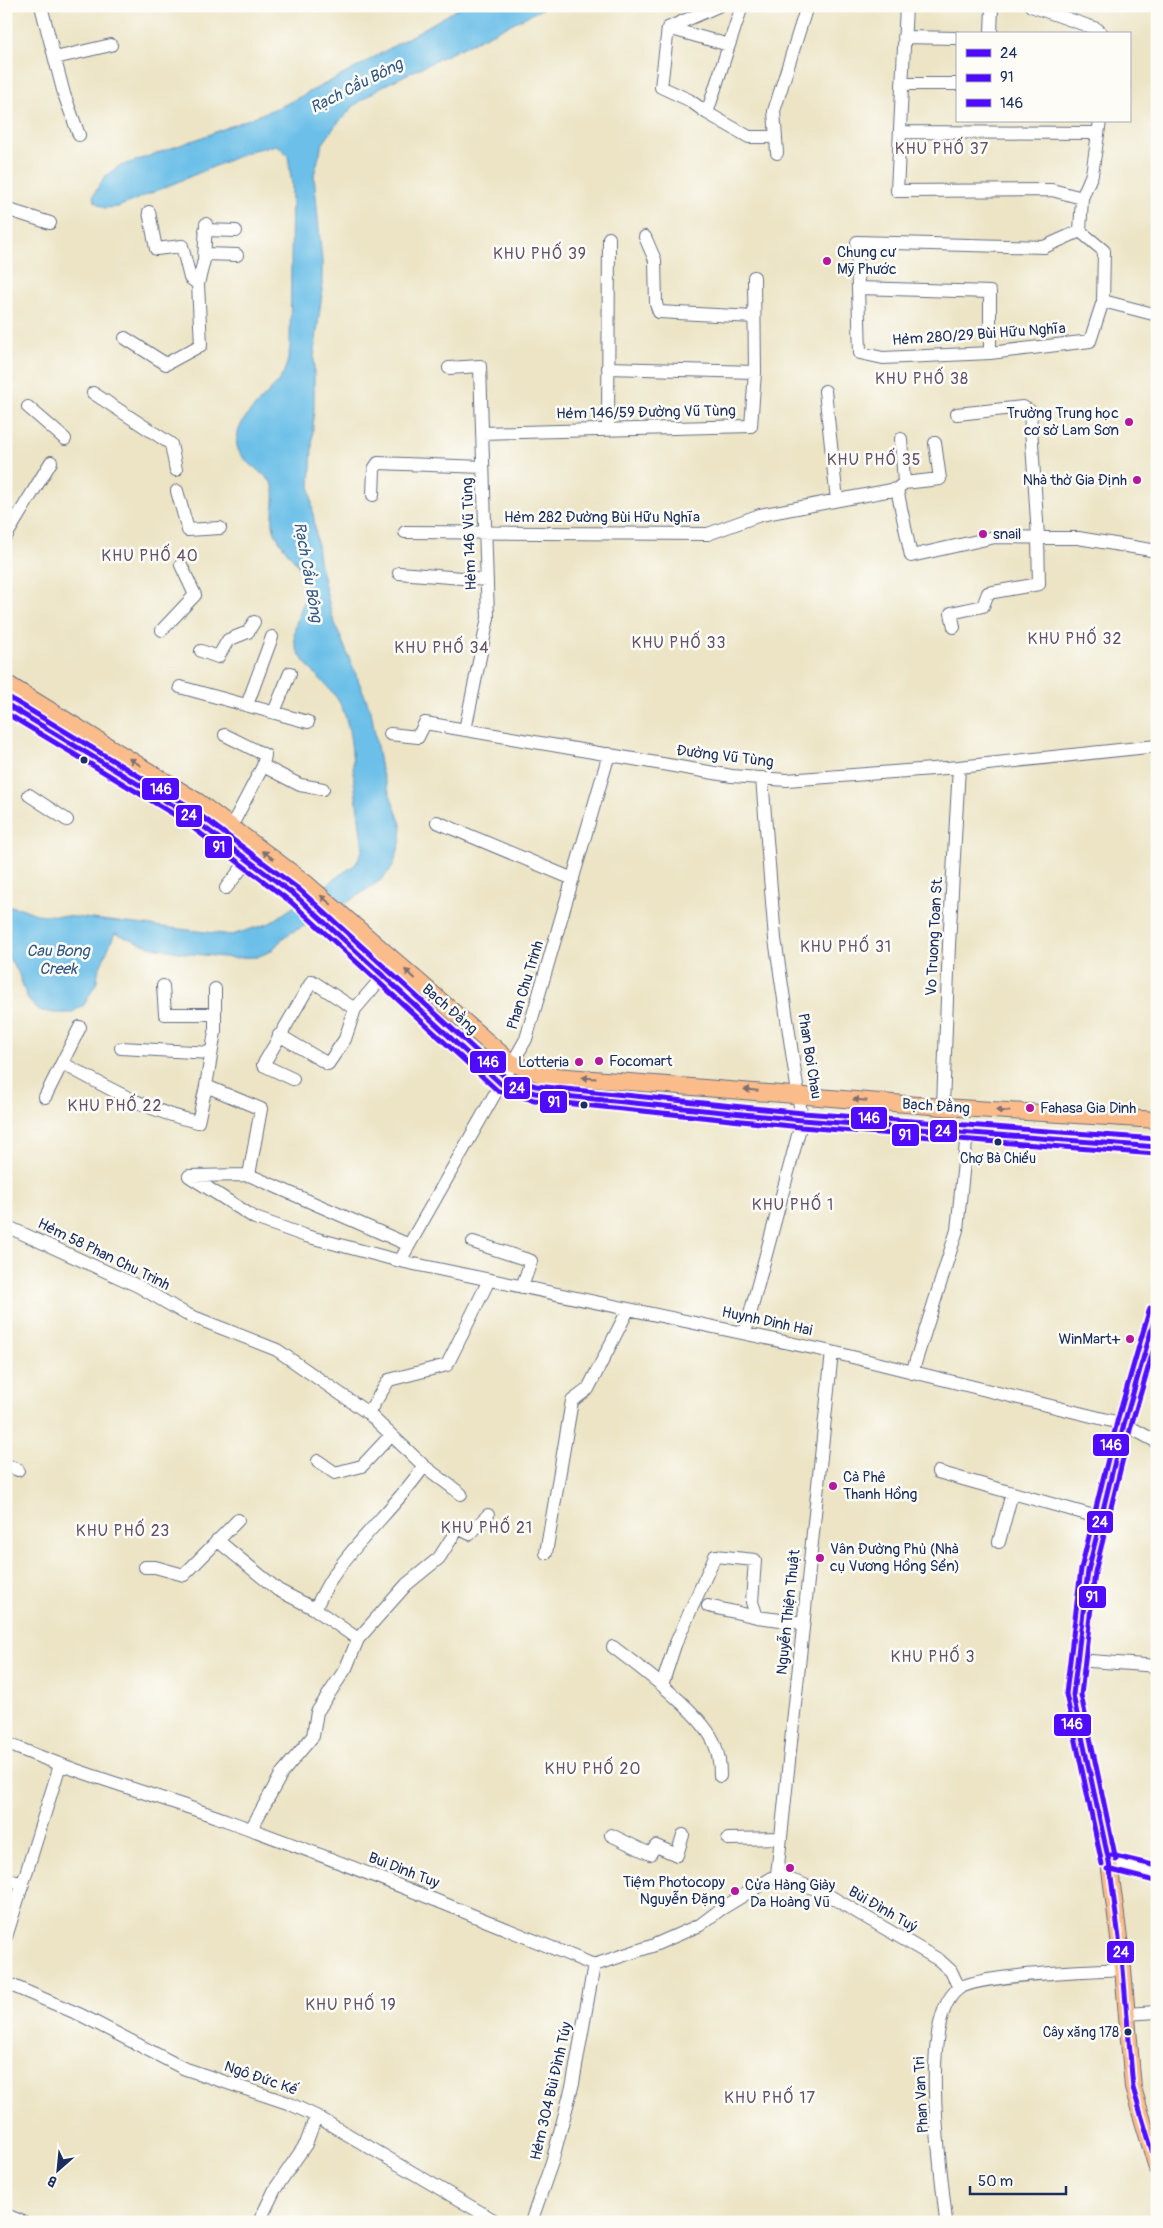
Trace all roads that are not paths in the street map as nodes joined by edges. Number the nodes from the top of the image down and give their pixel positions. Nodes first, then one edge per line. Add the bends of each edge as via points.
1 (41, 6) edge
2 (718, 6) edge
3 (742, 6) edge
4 (807, 6) edge
5 (906, 6) edge
6 (992, 6) edge
7 (1031, 6) edge
8 (668, 28) junction
9 (991, 32) edge
10 (1100, 32) edge
11 (904, 37) junction
12 (956, 38) edge
13 (111, 45) dead end
14 (729, 45) junction
15 (56, 58) junction
16 (902, 84) junction
17 (956, 84) edge
18 (707, 113) junction
19 (1099, 127) edge
20 (900, 132) junction
21 (79, 135) dead end
22 (776, 136) junction
23 (777, 153) dead end
24 (1082, 198) junction
25 (6, 209) edge
26 (149, 212) dead end
27 (50, 223) dead end
28 (236, 231) dead end
29 (1080, 231) junction
30 (645, 237) dead end
31 (609, 238) dead end
32 (204, 254) junction
33 (237, 255) dead end
34 (754, 277) dead end
35 (198, 284) junction
36 (858, 288) junction
37 (1103, 302) junction
38 (1157, 315) edge
39 (754, 317) junction
40 (125, 338) dead end
41 (990, 353) junction
42 (449, 368) dead end
43 (608, 368) junction
44 (755, 372) junction
45 (825, 391) dead end
46 (93, 393) dead end
47 (28, 407) dead end
48 (957, 414) dead end
49 (608, 430) junction
50 (482, 433) junction
51 (65, 439) dead end
52 (901, 439) dead end
53 (935, 443) dead end
54 (51, 462) dead end
55 (483, 467) junction
56 (176, 470) dead end
57 (900, 486) junction
58 (178, 491) dead end
59 (373, 495) dead end
60 (837, 500) junction
61 (220, 528) dead end
62 (406, 532) dead end
63 (485, 532) junction
64 (6, 536) edge
65 (1038, 537) junction
66 (1157, 551) edge
67 (181, 565) dead end
68 (399, 573) dead end
69 (487, 580) junction
70 (254, 622) dead end
71 (954, 627) dead end
72 (162, 630) dead end
73 (272, 637) dead end
74 (201, 651) dead end
75 (290, 673) dead end
76 (6, 683) edge
77 (180, 687) dead end
78 (6, 704) edge
79 (247, 705) junction
80 (274, 712) junction
81 (308, 722) dead end
82 (465, 730) junction
83 (225, 734) dead end
84 (390, 734) dead end
85 (1157, 746) edge
86 (609, 754) junction
87 (263, 766) junction
88 (959, 767) junction
89 (762, 778) junction
90 (323, 789) dead end
91 (29, 795) dead end
92 (67, 820) dead end
93 (437, 822) dead end
94 (231, 827) junction
95 (248, 860) junction
96 (573, 879) junction
97 (226, 888) dead end
98 (302, 890) junction
99 (384, 975) junction
100 (163, 986) dead end
101 (215, 989) dead end
102 (355, 1008) junction
103 (215, 1014) junction
104 (80, 1027) dead end
105 (279, 1036) junction
106 (121, 1048) dead end
107 (211, 1053) junction
108 (62, 1063) junction
109 (512, 1064) junction
110 (293, 1079) dead end
111 (501, 1084) junction
112 (206, 1086) junction
113 (800, 1094) junction
114 (44, 1097) dead end
115 (943, 1107) junction
116 (802, 1120) junction
117 (1157, 1120) edge
118 (967, 1133) junction
119 (1157, 1147) edge
120 (249, 1175) junction
121 (6, 1226) edge
122 (473, 1242) dead end
123 (409, 1244) junction
124 (400, 1261) junction
125 (488, 1280) junction
126 (522, 1287) junction
127 (628, 1310) junction
128 (1157, 1310) edge
129 (745, 1333) junction
130 (832, 1352) junction
131 (912, 1373) junction
132 (368, 1413) junction
133 (1124, 1424) junction
134 (391, 1435) junction
135 (1157, 1442) edge
136 (318, 1461) dead end
137 (424, 1466) junction
138 (938, 1472) dead end
139 (1012, 1493) junction
140 (461, 1494) dead end
141 (488, 1515) dead end
142 (1101, 1518) junction
143 (238, 1520) dead end
144 (217, 1540) junction
145 (999, 1542) dead end
146 (546, 1553) dead end
147 (145, 1567) dead end
148 (708, 1606) dead end
149 (315, 1609) junction
150 (757, 1616) junction
151 (804, 1623) junction
152 (358, 1639) junction
153 (613, 1647) dead end
154 (1077, 1660) junction
155 (1157, 1666) edge
156 (662, 1685) junction
157 (6, 1743) edge
158 (60, 1765) junction
159 (720, 1776) dead end
160 (251, 1829) junction
161 (611, 1835) dead end
162 (683, 1835) dead end
163 (780, 1838) junction
164 (728, 1839) dead end
165 (1109, 1862) junction
166 (1157, 1874) edge
167 (777, 1875) junction
168 (6, 1879) edge
169 (23, 1884) junction
170 (6, 1937) edge
171 (594, 1966) junction
172 (1123, 1969) junction
173 (6, 1983) edge
174 (959, 1988) junction
175 (1157, 2012) edge
176 (1126, 2014) junction
177 (316, 2116) junction
178 (1157, 2168) edge
179 (6, 2215) edge
180 (23, 2222) edge
181 (258, 2222) edge
182 (497, 2222) edge
183 (532, 2222) edge
184 (946, 2222) edge

1 - 15 street
2 - 8 street
3 - 14 street
4 - 22 street via 774,111
5 - 11 street
6 - 9 street
7 - 10 street
8 - 14 street
8 - 18 street via 661,87
11 - 12 street
11 - 16 street
13 - 15 street
14 - 18 street
15 - 21 street via 64,94
16 - 17 street
16 - 20 street
18 - 22 street via 749,137
19 - 20 street
19 - 24 street via 1092,174
20 - 24 street via 897,191 1052,190
22 - 23 street
24 - 29 street
25 - 27 street
26 - 35 street via 156,249 182,246 190,278
28 - 32 street via 205,227
29 - 36 street via 1044,247 856,242
29 - 37 street via 1104,251
30 - 39 street via 655,260 659,312
31 - 43 street
32 - 33 street
32 - 35 street
34 - 39 street, Hẻm 146/59 Đường Vũ Tùng
35 - 40 street via 201,345 166,364
36 - 41 street via 990,292
36 - 41 street, Hẻm 280/29 Bùi Hữu Nghĩa via 860,353 883,358
37 - 38 street
37 - 41 street, Hẻm 280/29 Bùi Hữu Nghĩa via 1090,341
39 - 44 street, Hẻm 146/59 Đường Vũ Tùng
42 - 50 street, Hẻm 146 Vũ Tùng via 480,366
43 - 44 street
43 - 49 street
44 - 49 street, Hẻm 146/59 Đường Vũ Tùng via 751,426
45 - 60 street
46 - 56 street via 171,444
47 - 51 street
48 - 65 street via 1023,407 1030,411
49 - 50 street, Hẻm 146/59 Đường Vũ Tùng
50 - 55 street, Hẻm 146 Vũ Tùng
52 - 57 street
53 - 57 street, Hẻm 282 Đường Bùi Hữu Nghĩa via 940,479
54 - 64 street
55 - 59 street via 378,463 374,468
55 - 63 street, Hẻm 146 Vũ Tùng
57 - 60 street, Hẻm 282 Đường Bùi Hữu Nghĩa
57 - 65 street via 911,556 995,537
58 - 61 street via 188,530
60 - 63 street, Hẻm 282 Đường Bùi Hữu Nghĩa via 760,516 708,534
62 - 63 street, Hẻm 282 Đường Bùi Hữu Nghĩa
63 - 69 street, Hẻm 146 Vũ Tùng
65 - 66 street via 1078,538
65 - 71 street via 1039,584 988,592 983,606 951,613
67 - 72 street via 195,595
68 - 69 street
69 - 82 street, Hẻm 146 Vũ Tùng via 488,618
70 - 74 street via 248,632 228,640 218,657
73 - 79 street
75 - 80 street
94 -> 76 main road, Bạch Đằng via 197,802
77 - 79 street
78 - 95 main road, Bạch Đằng via 184,812
79 - 80 street
80 - 81 street
82 - 84 street, Đường Vũ Tùng via 425,723 418,737
82 - 86 street, Đường Vũ Tùng
83 - 87 street via 265,755
85 - 88 street, Đường Vũ Tùng
86 - 89 street, Đường Vũ Tùng via 732,776
86 - 96 street, Phan Chu Trinh
87 - 90 street via 300,785
87 - 94 street
88 - 89 street, Đường Vũ Tùng via 817,778
88 - 115 street, Vo Truong Toan St.
89 - 113 street, Phan Boi Chau via 775,939
91 - 92 street
93 - 96 street
98 -> 94 main road, Bạch Đằng
95 - 97 street
95 - 98 main road, Bạch Đằng
96 - 109 street, Phan Chu Trinh via 526,1039
98 - 99 main road, Bạch Đằng via 332,928
109 -> 98 main road, Bạch Đằng via 345,916
99 - 102 street
99 - 111 main road, Bạch Đằng
100 - 103 street via 164,1014
101 - 103 street
102 - 105 street via 312,981
102 - 105 street via 345,1039 328,1064
103 - 107 street
104 - 108 street
105 - 110 street via 263,1065
106 - 107 street
107 - 112 street
108 - 112 street via 128,1098 175,1117 198,1122
108 - 114 street
109 - 111 street, Phan Chu Trinh
113 -> 109 main road, Bạch Đằng via 543,1075
111 - 116 main road, Bạch Đằng via 535,1093
111 - 123 street, Phan Chu Trinh
112 - 120 street via 261,1109
115 -> 113 main road, Bạch Đằng
113 - 116 street, Phan Boi Chau
117 -> 115 main road, Bạch Đằng
116 - 118 main road, Bạch Đằng
116 - 129 street, Phan Boi Chau
118 - 119 main road, Bạch Đằng
118 - 131 street via 957,1230
120 - 123 street
120 - 124 street, Huynh Dinh Hai via 189,1176 255,1218
121 - 132 street, Hẻm 58 Phan Chu Trinh via 138,1286 186,1314 277,1350
122 - 126 street via 532,1260
123 - 124 street, Phan Chu Trinh
124 - 125 street, Huynh Dinh Hai
125 - 126 street, Huynh Dinh Hai
125 - 132 street via 447,1365 390,1380
126 - 127 street, Huynh Dinh Hai
127 - 129 street, Huynh Dinh Hai
127 - 146 street via 588,1389 572,1401
128 - 133 main road
129 - 130 street, Huynh Dinh Hai
130 - 131 street, Huynh Dinh Hai
130 - 151 street, Nguyễn Thiện Thuật
131 - 133 street, Huynh Dinh Hai
132 - 134 street, Hẻm 58 Phan Chu Trinh
133 - 135 street, Huynh Dinh Hai
133 - 142 main road
134 - 136 street via 362,1466 335,1473
134 - 137 street, Hẻm 58 Phan Chu Trinh
137 - 140 street, Hẻm 58 Phan Chu Trinh
137 - 149 street via 332,1579
138 - 139 street
139 - 142 street
139 - 145 street
141 - 152 street via 470,1534 458,1528 439,1558 407,1584
142 - 154 main road via 1088,1571
143 - 144 street
144 - 147 street via 184,1575
144 - 149 street via 278,1590
148 - 150 street
149 - 152 street
150 - 151 street
150 - 156 street via 752,1602 755,1560 715,1556 676,1644
151 - 163 street, Nguyễn Thiện Thuật
152 - 160 street via 346,1668 317,1712 313,1736 282,1773
153 - 156 street
154 - 155 street
154 - 165 main road via 1073,1695
156 - 159 street via 705,1728 715,1744
157 - 158 street, Bui Dinh Tuy
158 - 160 street, Bui Dinh Tuy
158 - 169 street
160 - 171 street, Bui Dinh Tuy via 456,1907
161 - 162 street via 650,1854 656,1846 677,1854
163 - 164 street
163 - 167 street, Nguyễn Thiện Thuật
165 - 166 street
165 - 172 main road
167 - 171 street via 700,1925
167 - 174 street, Bùi Đình Tuý via 821,1892 939,1960 950,1971
168 - 169 street
169 - 170 street
171 - 183 street, Hẻm 304 Bùi Đình Túy via 573,2083
172 - 174 street via 1019,1976 974,1982
172 - 176 main road
173 - 177 street, Ngô Đức Kế via 81,2015 182,2068
174 - 184 street, Phan Van Tri via 946,2008 936,2043 935,2087
175 - 176 street
176 - 178 main road via 1133,2088
177 - 181 street via 306,2144 275,2189
177 - 182 street, Ngô Đức Kế
179 - 180 street

